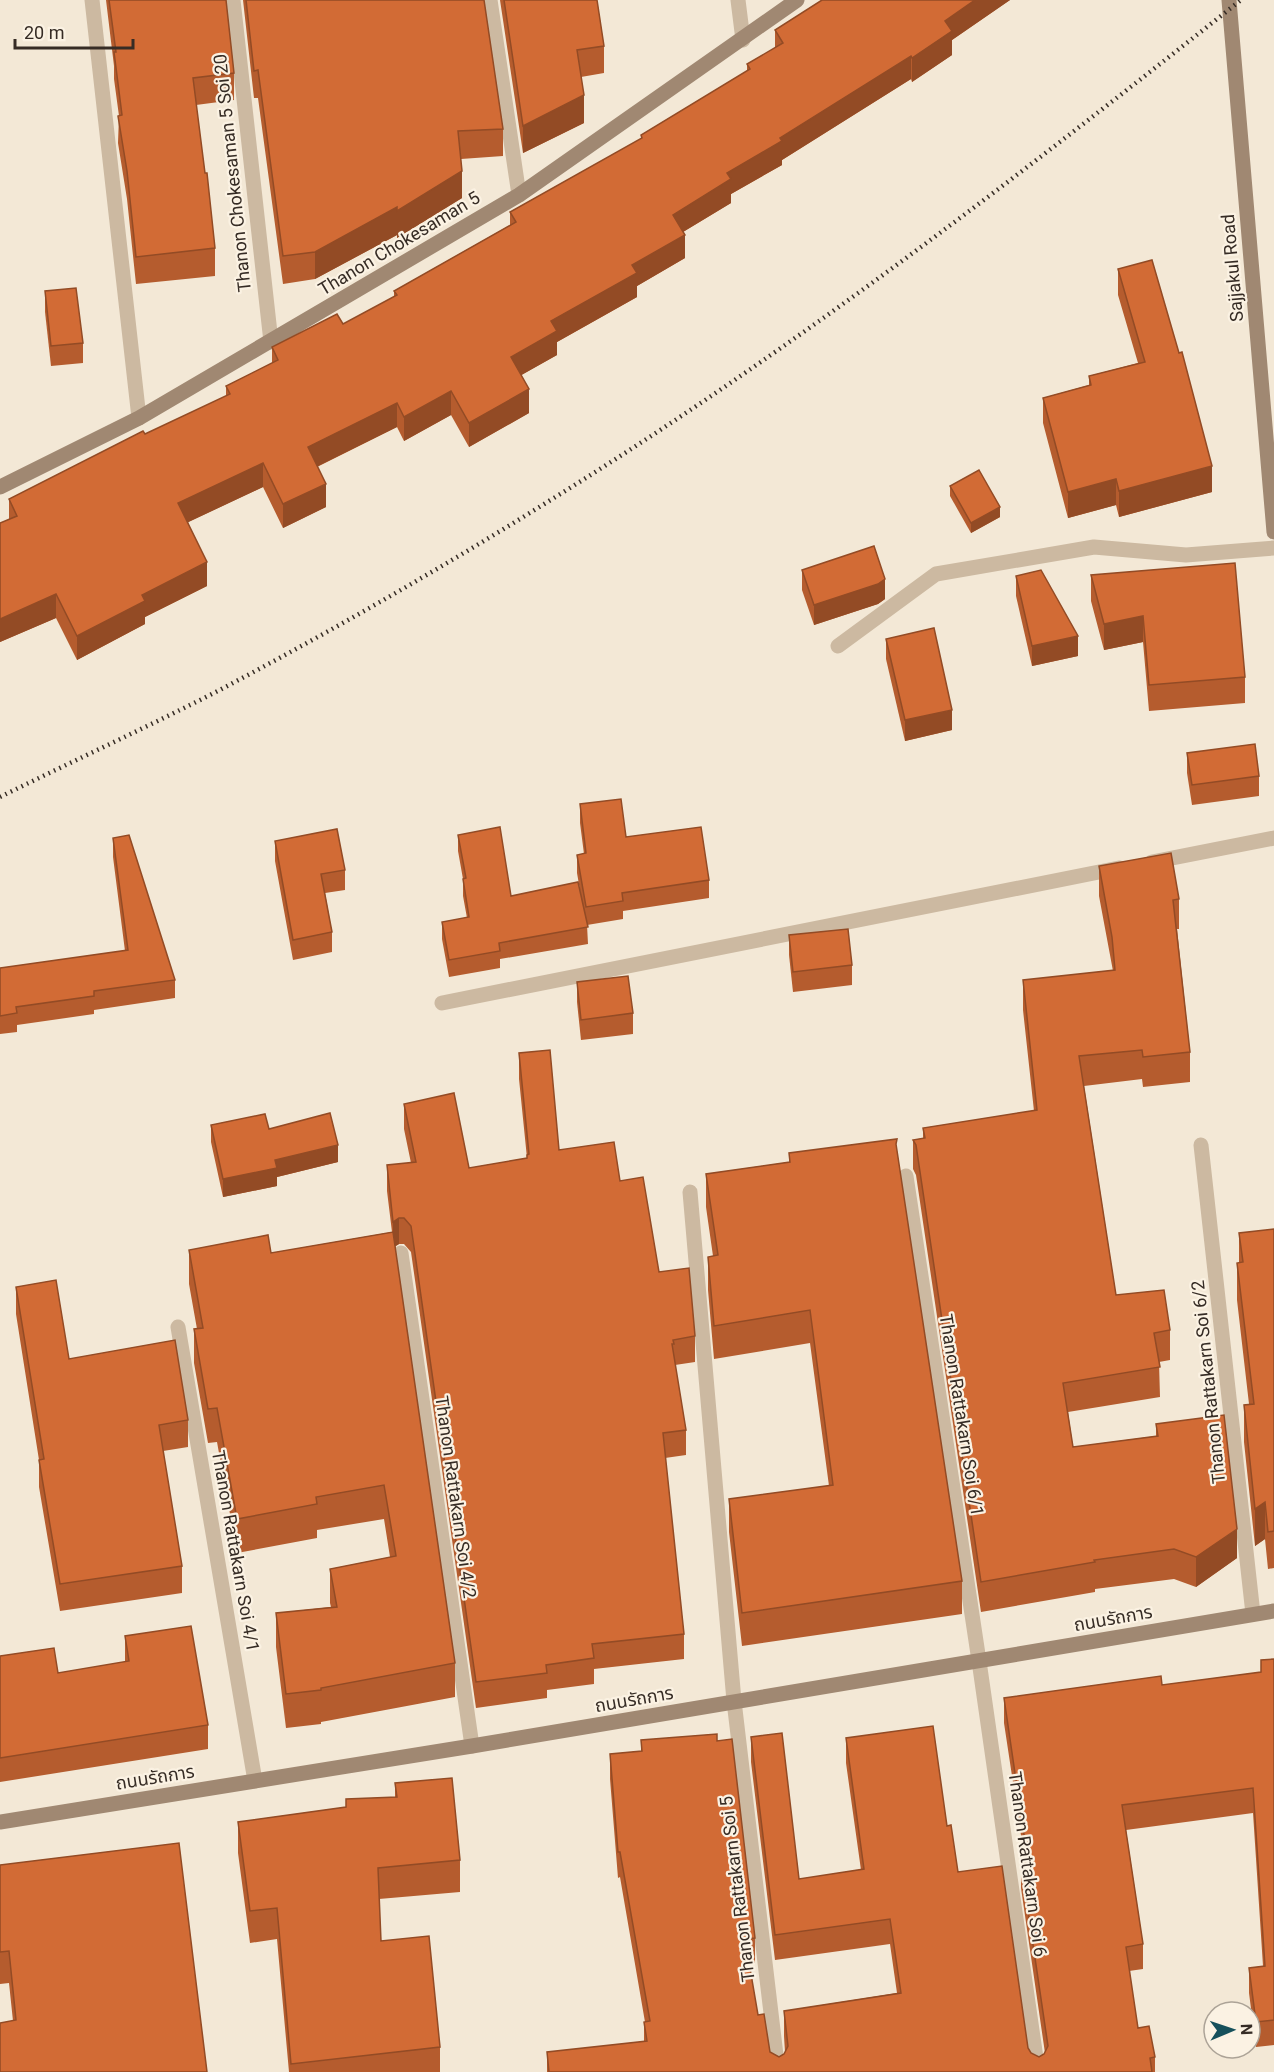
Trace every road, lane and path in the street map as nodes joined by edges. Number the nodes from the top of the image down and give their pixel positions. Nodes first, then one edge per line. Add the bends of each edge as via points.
1 (93, 0) edge
2 (233, 0) edge
3 (490, 0) edge
4 (738, 0) edge
5 (797, 0) edge
6 (1229, 0) edge
7 (743, 40) junction
8 (519, 195) junction
9 (271, 342) junction
10 (139, 418) junction
11 (0, 487) edge
12 (1274, 532) edge
13 (1274, 548) edge
14 (838, 646) dead end
15 (1274, 838) edge
16 (442, 1003) dead end
17 (1201, 1145) dead end
18 (906, 1176) dead end
19 (690, 1192) dead end
20 (401, 1253) dead end
21 (178, 1327) dead end
22 (1274, 1611) edge
23 (1253, 1614) junction
24 (979, 1661) junction
25 (734, 1701) junction
26 (472, 1746) junction
27 (255, 1781) junction
28 (0, 1822) edge
29 (778, 2072) edge
30 (1038, 2072) edge

1 - 10 street
2 - 9 street, Thanon Chokesaman 5 Soi 20
3 - 8 street
4 - 7 street
5 - 7 street, Thanon Chokesaman 5
6 - 12 street, Sajjakul Road
7 - 8 street, Thanon Chokesaman 5
8 - 9 street, Thanon Chokesaman 5
9 - 10 street, Thanon Chokesaman 5
10 - 11 street, Thanon Chokesaman 5
13 - 14 street via 1186,555 1094,547 936,574
15 - 16 street
17 - 23 street, Thanon Rattakarn Soi 6/2
18 - 24 street, Thanon Rattakarn Soi 6/1
19 - 25 street, Thanon Rattakarn Soi 5
20 - 26 street, Thanon Rattakarn Soi 4/2
21 - 27 street, Thanon Rattakarn Soi 4/1
22 - 23 street, ถนนรัถการ
23 - 24 street, ถนนรัถการ
24 - 25 street, ถนนรัถการ
24 - 30 street, Thanon Rattakarn Soi 6
25 - 26 street, ถนนรัถการ
25 - 29 street, Thanon Rattakarn Soi 5
26 - 27 street, ถนนรัถการ
27 - 28 street, ถนนรัถการ

